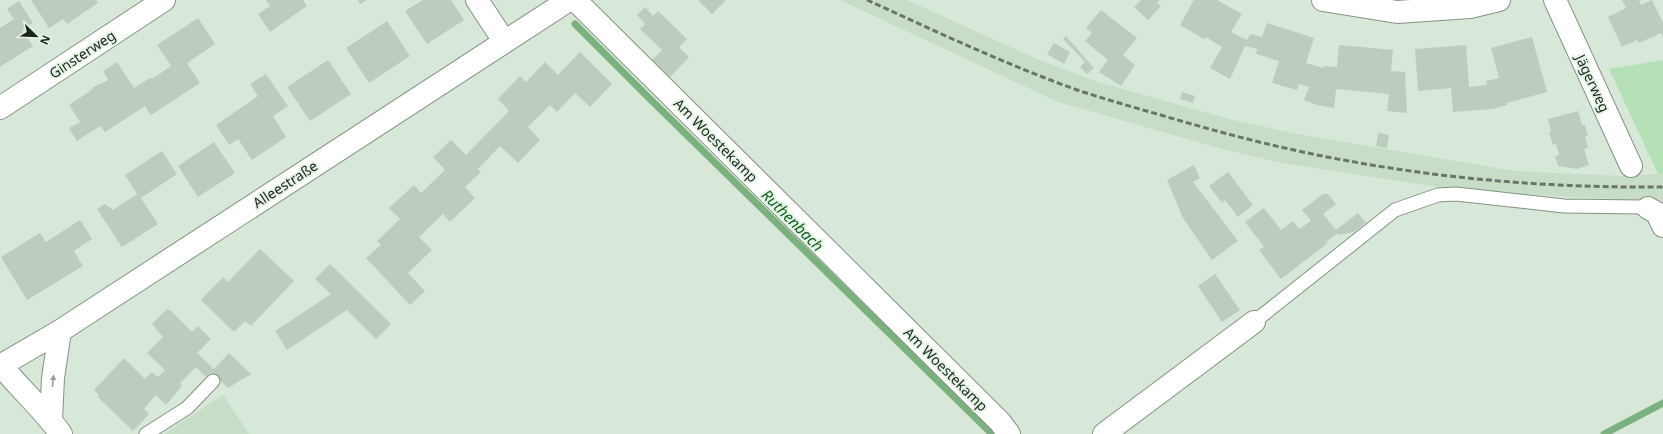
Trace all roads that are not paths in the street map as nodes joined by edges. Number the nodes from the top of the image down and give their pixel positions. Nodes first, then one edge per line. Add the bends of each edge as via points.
1 (164, 0) edge
2 (477, 0) edge
3 (568, 0) edge
4 (575, 0) edge
5 (1323, 0) edge
6 (1499, 0) edge
7 (1555, 0) edge
8 (504, 41) junction
9 (0, 108) edge
10 (1631, 166) dead end
11 (1648, 208) joint
12 (1663, 226) edge
13 (1254, 322) joint
14 (60, 330) junction
15 (0, 365) edge
16 (213, 381) dead end
17 (56, 427) edge
18 (146, 434) edge
19 (1009, 434) edge
20 (1104, 434) edge

1 - 9 street, Ginsterweg
2 - 8 street
3 - 8 street, Alleestraße
4 - 19 street, Am Woestekamp
5 - 6 street via 1397,12 1470,7
7 - 10 street, Jägerweg
8 - 14 street, Alleestraße
11 - 12 street via 1657,213
11 - 13 lane via 1564,206 1456,194 1438,195 1395,210
13 - 20 street
14 - 15 street, Alleestraße
17 -> 14 street via 53,378
15 - 17 street
16 - 18 lane via 187,408

